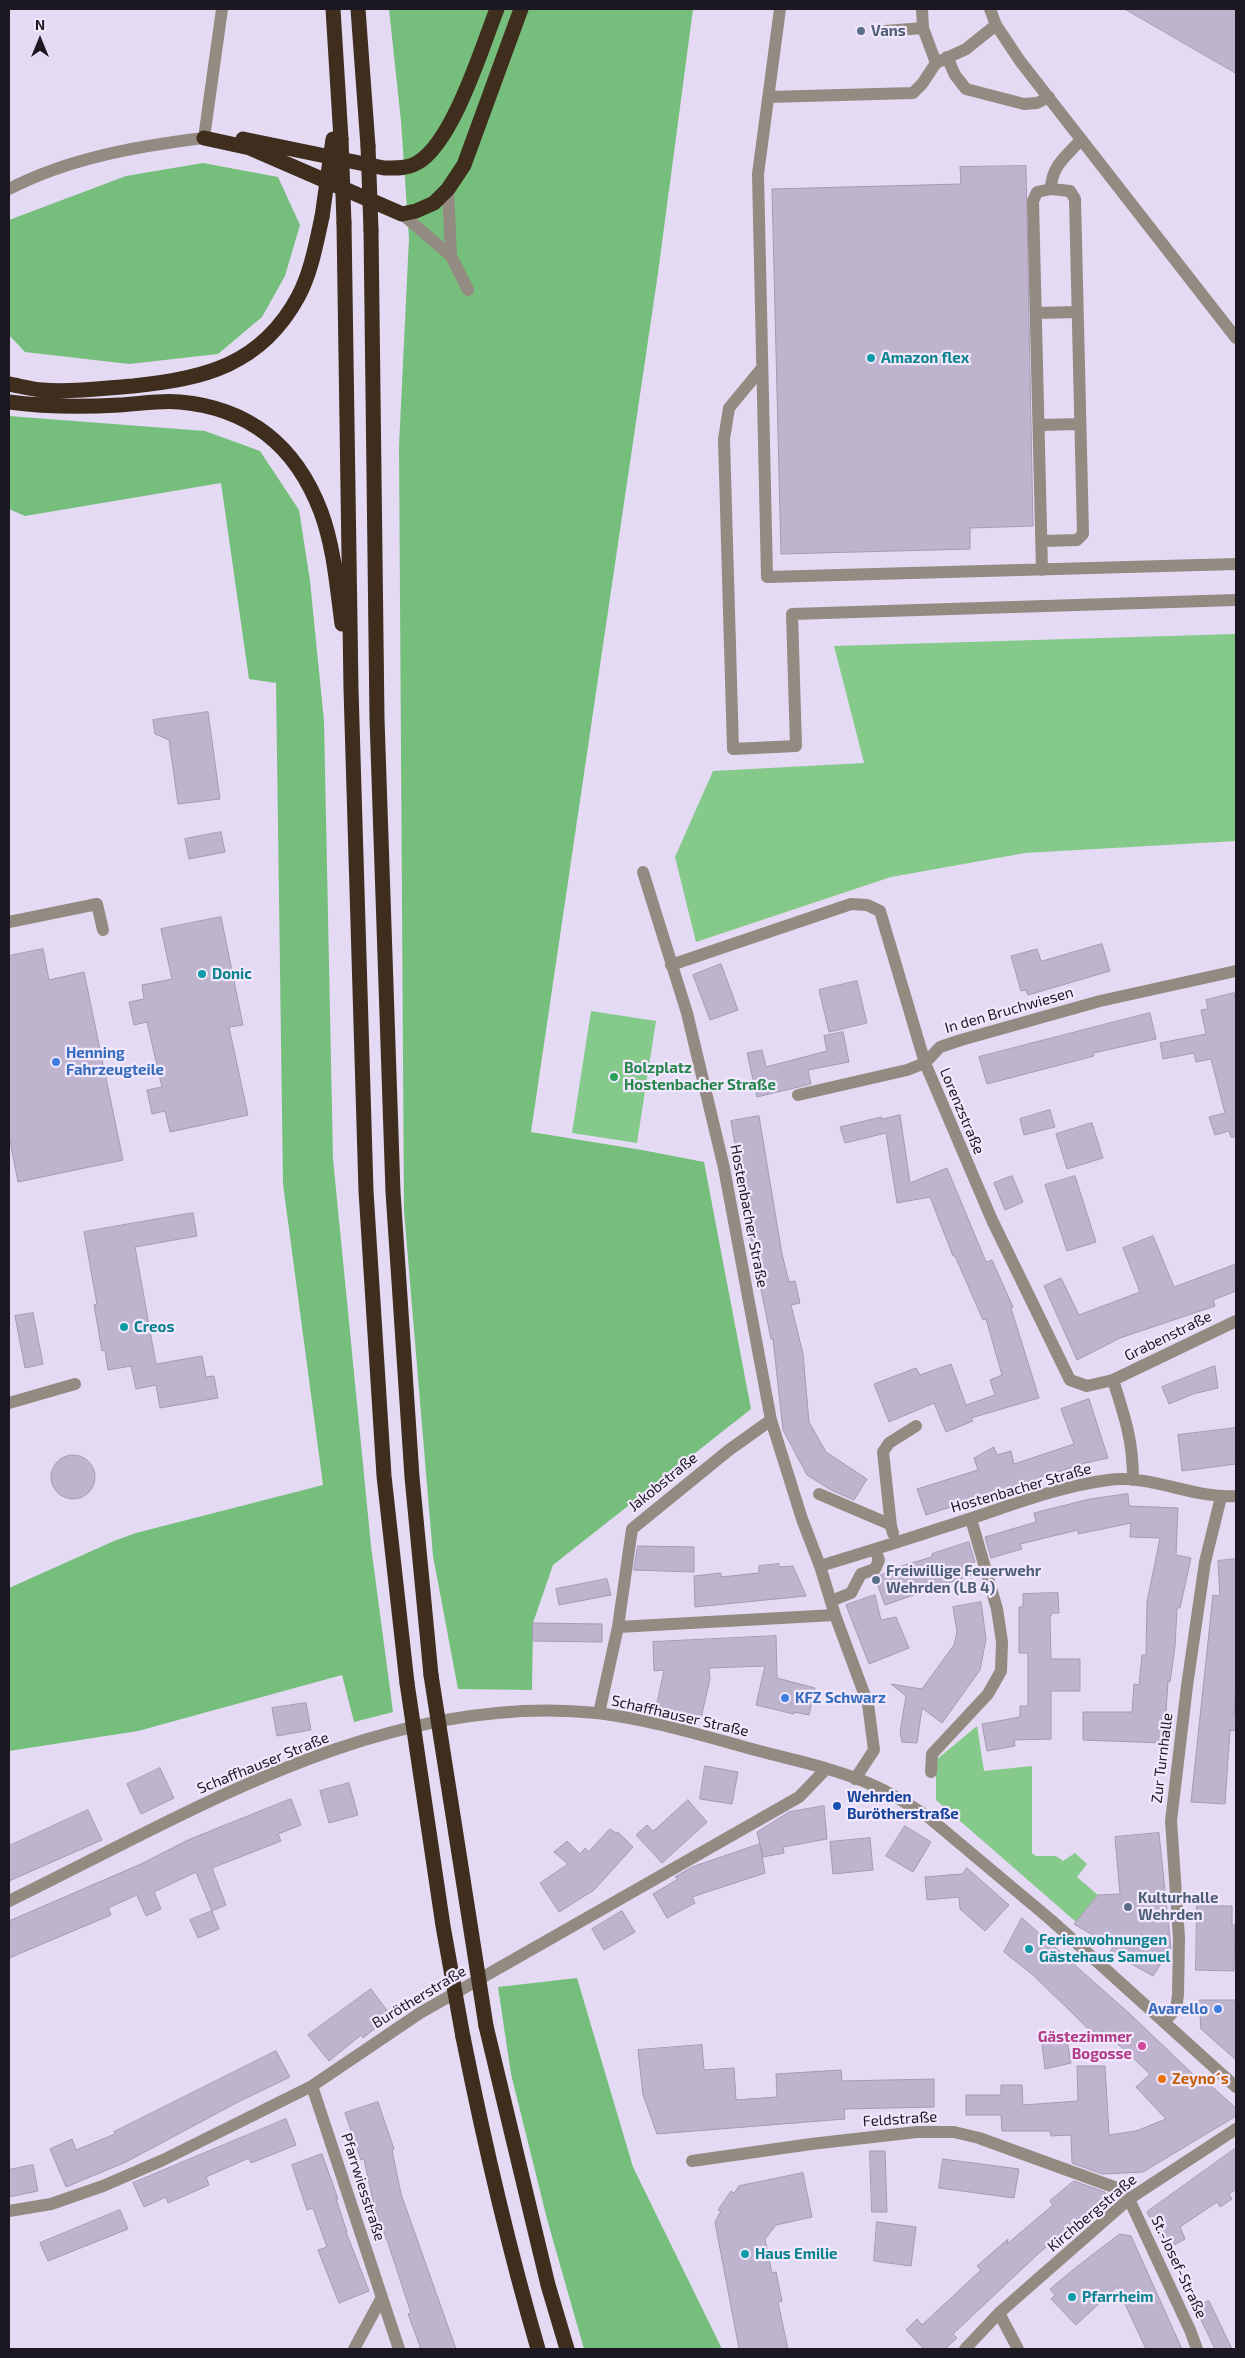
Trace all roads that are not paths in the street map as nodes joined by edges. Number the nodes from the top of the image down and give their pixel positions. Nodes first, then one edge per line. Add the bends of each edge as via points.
1 (222, 9) edge
2 (333, 9) edge
3 (497, 9) edge
4 (521, 9) edge
5 (780, 9) edge
6 (922, 9) edge
7 (990, 9) edge
8 (359, 10) edge
9 (996, 25) junction
10 (923, 28) junction
11 (885, 31) dead end
12 (941, 60) junction
13 (768, 97) junction
14 (1049, 98) junction
15 (204, 138) junction
16 (337, 138) junction
17 (1080, 141) junction
18 (9, 189) edge
19 (448, 189) junction
20 (1051, 189) junction
21 (402, 214) junction
22 (451, 256) junction
23 (468, 290) dead end
24 (1077, 312) junction
25 (1036, 313) junction
26 (1236, 338) edge
27 (762, 368) junction
28 (9, 384) edge
29 (9, 402) edge
30 (1080, 424) junction
31 (1039, 425) junction
32 (1042, 541) junction
33 (1236, 564) edge
34 (1042, 570) junction
35 (1236, 600) edge
36 (352, 690) junction
37 (643, 872) dead end
38 (9, 922) edge
39 (103, 930) dead end
40 (671, 965) junction
41 (1236, 971) edge
42 (925, 1063) junction
43 (798, 1095) dead end
44 (1236, 1321) edge
45 (1113, 1380) junction
46 (75, 1384) dead end
47 (9, 1403) edge
48 (771, 1420) junction
49 (916, 1426) dead end
50 (1133, 1480) junction
51 (820, 1494) dead end
52 (1236, 1496) edge
53 (1221, 1497) junction
54 (971, 1519) junction
55 (891, 1526) junction
56 (895, 1542) junction
57 (875, 1550) junction
58 (820, 1566) junction
59 (831, 1601) junction
60 (835, 1615) junction
61 (618, 1627) junction
62 (599, 1714) junction
63 (826, 1769) junction
64 (931, 1772) dead end
65 (855, 1779) junction
66 (9, 1901) edge
67 (1164, 2022) junction
68 (312, 2086) junction
69 (1236, 2087) edge
70 (1236, 2129) edge
71 (692, 2161) dead end
72 (1129, 2199) junction
73 (9, 2211) edge
74 (382, 2297) junction
75 (999, 2313) junction
76 (354, 2349) edge
77 (399, 2349) edge
78 (538, 2349) edge
79 (567, 2349) edge
80 (965, 2349) edge
81 (1018, 2349) edge
82 (1197, 2349) edge

1 - 15 street
2 - 16 highway via 338,76
3 - 15 highway via 448,127 418,162 401,168 384,168 249,140
4 - 19 highway via 464,165
5 - 13 street
6 - 10 street
7 - 9 street
8 - 79 highway, bridge via 371,230 377,720 393,1192 412,1477 432,1675 486,2026 548,2285
9 - 12 street via 966,49
9 - 14 street
10 - 11 street
10 - 12 street
12 - 13 street via 913,93
12 - 14 street via 966,89 1024,104
13 - 27 street via 758,174
14 - 17 street
15 - 18 street via 143,146 90,158
15 - 21 highway via 250,148
16 - 28 highway, bridge via 313,258 298,297 277,326 249,354 216,371 174,382 43,390
16 - 36 highway, bridge via 344,223
17 - 20 street via 1055,168
17 - 26 street
19 - 21 highway via 434,203
19 - 22 street
20 - 24 street via 1070,191 1075,199
20 - 25 street via 1037,192 1033,201
21 - 22 street
22 - 23 street
24 - 25 street
24 - 30 street
25 - 31 street
27 - 34 street via 767,577
27 - 35 street via 729,408 725,422 733,748 796,746 792,614
29 - 36 highway via 44,406 117,406 178,401 220,408 257,425 283,448 304,478 321,512 331,549
30 - 31 street
30 - 32 street via 1083,534 1077,540
31 - 32 street
32 - 34 street
33 - 34 street
36 - 78 highway, bridge via 366,1192 374,1340 384,1476 407,1682 463,2037 488,2158
37 - 40 street, Hostenbacher Straße
38 - 39 street via 96,904
40 - 42 street, Lorenzstraße via 836,908 851,904 867,905 880,912
40 - 48 street, Hostenbacher Straße via 688,1013 724,1168
41 - 42 street, In den Bruchwiesen via 1100,1001 961,1040 940,1047
42 - 43 street, In den Bruchwiesen
42 - 45 street, Lorenzstraße via 992,1220 1070,1380 1088,1386
44 - 45 street, Grabenstraße
45 - 50 street via 1133,1450
46 - 47 street
48 - 58 street, Hostenbacher Straße
48 - 61 street, Jakobstraße via 722,1455 632,1529
49 - 55 street via 889,1443 884,1452
50 - 53 street, Hostenbacher Straße
50 - 54 street, Hostenbacher Straße via 1083,1484
51 - 55 street
52 - 53 street, Hostenbacher Straße
53 - 67 street, Zur Turnhalle via 1205,1562 1171,1821 1179,1938 1178,1996 1176,2009
54 - 56 street, Hostenbacher Straße
54 - 64 street via 998,1609 1001,1671 984,1699 932,1754
55 - 56 street
56 - 57 street, Hostenbacher Straße
57 - 58 street, Hostenbacher Straße
57 - 59 street via 879,1560 875,1569 861,1574 851,1593
58 - 59 street, Hostenbacher Straße
59 - 60 street, Hostenbacher Straße
60 - 61 street
60 - 65 street, Hostenbacher Straße via 868,1704 874,1750
61 - 62 street, Jakobstraße
62 - 63 street, Schaffhauser Straße via 679,1729
62 - 66 street, Schaffhauser Straße via 533,1711 474,1714 360,1742 271,1774 198,1807
63 - 65 street, Schaffhauser Straße
63 - 68 street, Burötherstraße via 799,1797 420,2013
65 - 67 street, Schaffhauser Straße via 927,1816 1051,1920
67 - 69 street, Schaffhauser Straße
68 - 73 street, Burötherstraße via 164,2160 103,2186 51,2204
68 - 74 street, Pfarrwiesstraße
70 - 72 street, Kirchbergstraße
71 - 72 street, Feldstraße via 918,2132 954,2132 1114,2187
72 - 75 street, Kirchbergstraße
72 - 82 street, St.-Josef-Straße
74 - 76 street
74 - 77 street, Pfarrwiesstraße
75 - 80 street, Kirchbergstraße
75 - 81 street

